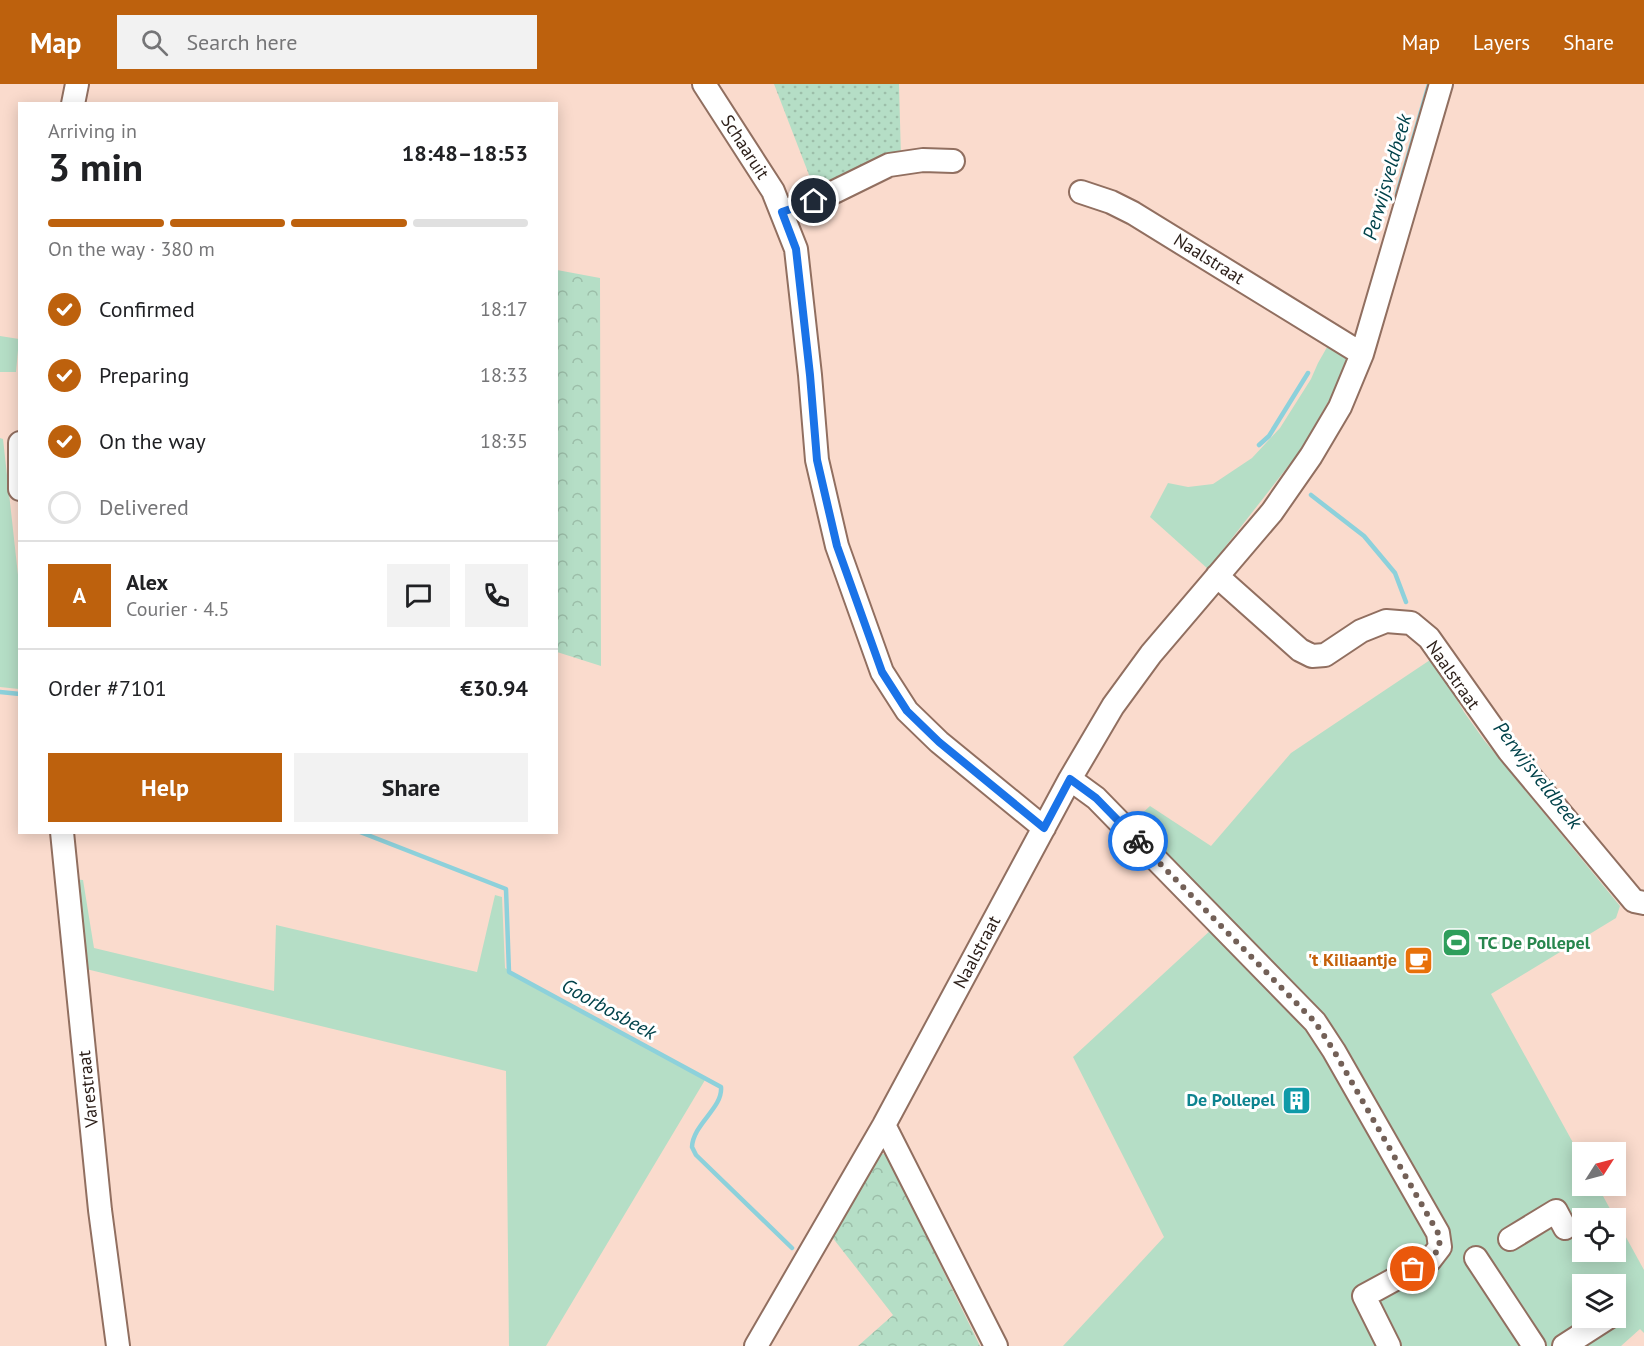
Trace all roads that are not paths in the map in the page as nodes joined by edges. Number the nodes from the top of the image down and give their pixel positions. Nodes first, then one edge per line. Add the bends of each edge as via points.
1 (76, 84) edge
2 (704, 84) edge
3 (1441, 84) edge
4 (73, 102) edge
5 (953, 161) dead end
6 (1081, 192) dead end
7 (782, 212) junction
8 (1362, 354) junction
9 (1217, 576) junction
10 (1070, 779) junction
11 (1044, 828) junction
12 (62, 834) edge
13 (1644, 903) edge
14 (884, 1125) junction
15 (1565, 1228) dead end
16 (1509, 1239) dead end
17 (1476, 1258) dead end
18 (1592, 1328) edge
19 (118, 1346) edge
20 (756, 1346) edge
21 (996, 1346) edge
22 (1389, 1346) edge
23 (1534, 1346) edge
24 (1564, 1346) edge

1 - 4 street
2 - 7 street, Schaaruit via 768,182
3 - 8 street, Naalstraat
5 - 7 street via 889,165
6 - 8 street, Naalstraat via 1134,213
7 - 11 street, Schaaruit via 796,249 817,460 837,546 882,672 907,711 939,742
8 - 9 street, Naalstraat via 1340,406 1311,456 1272,512
9 - 10 street, Naalstraat via 1113,706
9 - 13 street, Naalstraat via 1300,650 1312,656 1325,655 1386,621 1410,623 1429,638 1509,751 1560,813 1634,901
10 - 11 street, Naalstraat
10 - 22 street via 1096,798 1315,1022 1438,1233 1440,1247 1430,1260 1364,1296
11 - 14 street, Naalstraat
12 - 19 street, Varestraat via 100,1210
14 - 20 street, Naalstraat
14 - 21 street
15 - 16 street via 1556,1211
17 - 23 street
18 - 24 street

